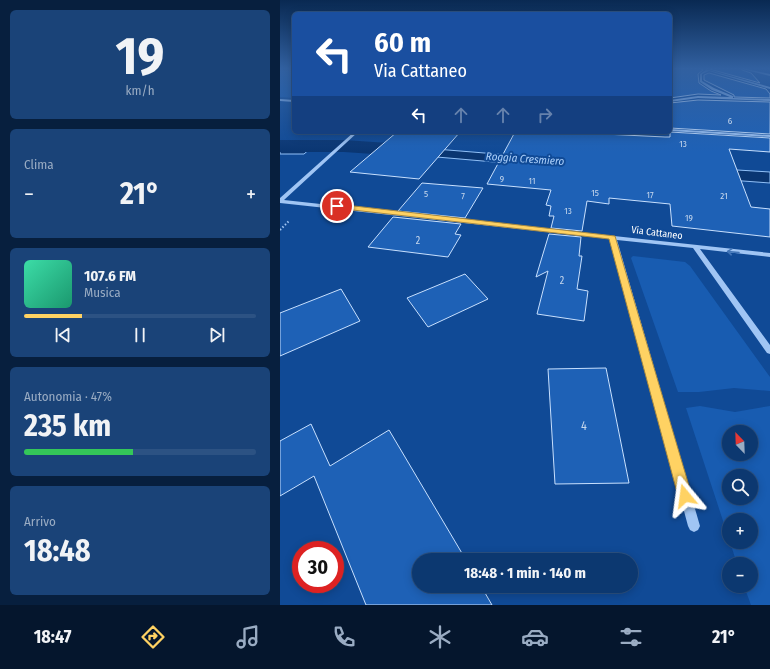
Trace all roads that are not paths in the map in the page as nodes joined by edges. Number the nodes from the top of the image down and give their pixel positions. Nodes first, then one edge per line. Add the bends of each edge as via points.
1 (731, 96) edge
2 (738, 99) junction
3 (280, 100) edge
4 (770, 100) edge
5 (292, 101) edge
6 (672, 101) edge
7 (672, 130) edge
8 (354, 134) edge
9 (770, 136) edge
10 (280, 201) edge
11 (613, 237) junction
12 (696, 248) junction
13 (770, 256) edge
14 (770, 351) edge
15 (694, 526) dead end

1 - 2 street
2 - 4 street
2 - 6 street via 698,97
3 - 5 street
7 - 9 street
8 - 10 street
10 - 11 street, Via Cattaneo
11 - 12 street, Via Cattaneo
11 - 15 street
13 -> 12 street, Via Cattaneo
12 - 14 street

